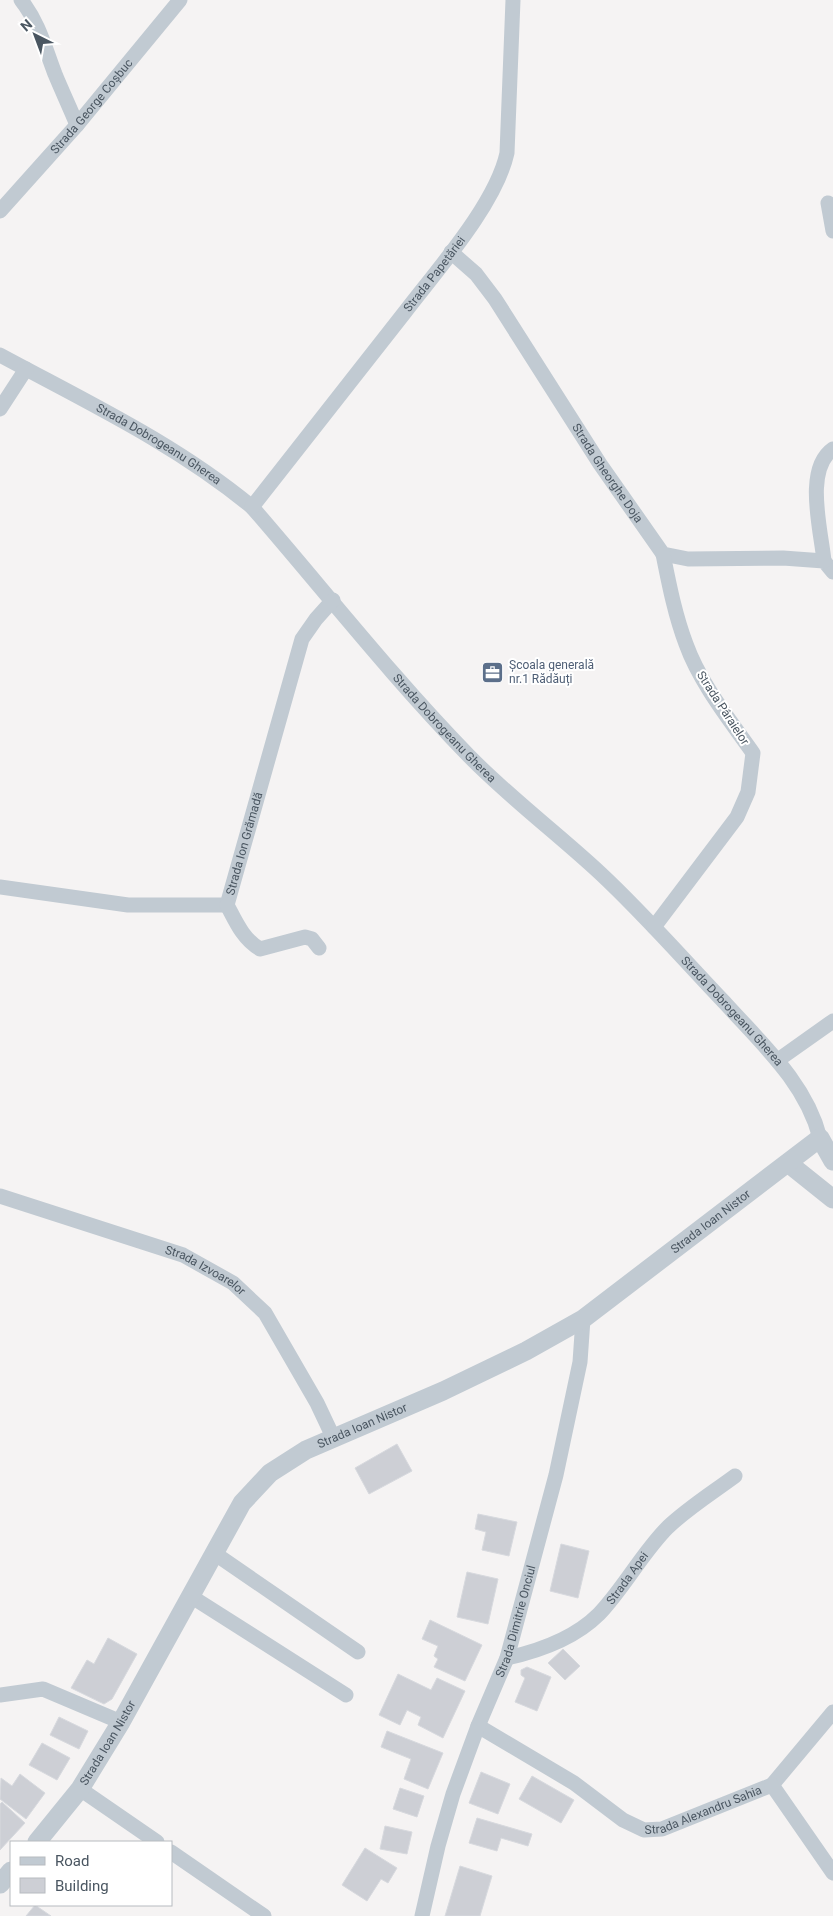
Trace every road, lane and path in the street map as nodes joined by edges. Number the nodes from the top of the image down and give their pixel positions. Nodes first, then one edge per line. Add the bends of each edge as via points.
1 (21, 0) edge
2 (513, 0) edge
3 (177, 1) edge
4 (77, 125) junction
5 (828, 203) dead end
6 (0, 211) edge
7 (833, 231) edge
8 (451, 252) junction
9 (0, 355) edge
10 (26, 369) junction
11 (0, 409) edge
12 (833, 449) edge
13 (252, 507) junction
14 (663, 554) junction
15 (828, 566) edge
16 (333, 600) junction
17 (0, 887) edge
18 (227, 905) junction
19 (654, 927) junction
20 (319, 948) dead end
21 (833, 1021) edge
22 (778, 1060) junction
23 (820, 1138) junction
24 (833, 1161) edge
25 (788, 1164) junction
26 (0, 1196) edge
27 (833, 1199) edge
28 (583, 1319) junction
29 (334, 1439) junction
30 (735, 1476) dead end
31 (214, 1553) junction
32 (192, 1597) junction
33 (358, 1652) dead end
34 (507, 1658) junction
35 (0, 1695) edge
36 (346, 1695) dead end
37 (833, 1712) edge
38 (121, 1722) junction
39 (478, 1726) junction
40 (772, 1785) junction
41 (80, 1789) junction
42 (37, 1841) edge
43 (156, 1841) edge
44 (172, 1853) edge
45 (10, 1872) edge
46 (833, 1873) edge
47 (0, 1884) edge
48 (264, 1916) edge
49 (422, 1916) edge

1 - 4 street via 41,32
2 - 8 street, Strada Papetăriei via 504,170
3 - 4 street, Strada George Coșbuc
4 - 6 street, Strada George Coșbuc
5 - 7 street
8 - 13 street, Strada Papetăriei
8 - 14 street, Strada Gheorghe Doja via 476,274 495,299 600,464
9 - 10 street, Strada Dobrogeanu Gherea
10 - 11 street
10 - 13 street, Strada Dobrogeanu Gherea via 180,454
12 - 15 street via 819,466 816,488
13 - 16 street, Strada Dobrogeanu Gherea
14 - 15 street via 688,559 784,558
14 - 19 street, Strada Pâraielor via 686,644 698,670 753,753 748,792 737,817
16 - 18 street, Strada Ion Grămadă via 302,639
16 - 19 street, Strada Dobrogeanu Gherea via 423,708 470,758 602,874
17 - 18 street, Strada Ion Grămadă via 128,905
18 - 20 street via 240,930 260,949 305,937 312,939
19 - 22 street, Strada Dobrogeanu Gherea
21 - 22 street
22 - 23 street, Strada Dobrogeanu Gherea via 815,1120
23 - 24 street, Strada Dobrogeanu Gherea
23 - 25 street, Strada Ioan Nistor
25 - 27 street
25 - 28 street, Strada Ioan Nistor
26 - 29 street, Strada Izvoarelor via 183,1255 233,1283 265,1313
28 - 29 street, Strada Ioan Nistor via 526,1351
28 - 34 street, Strada Dimitrie Onciul via 580,1362 556,1475
29 - 31 street, Strada Ioan Nistor via 306,1450 270,1473 242,1504
30 - 34 street, Strada Apei via 667,1528 598,1614 559,1642
31 - 32 street, Strada Ioan Nistor
31 - 33 street
32 - 36 street
32 - 38 street, Strada Ioan Nistor
34 - 39 street, Strada Dimitrie Onciul
35 - 38 street via 42,1689
37 - 40 street, Strada Alexandru Sahia
38 - 41 street, Strada Ioan Nistor
39 - 40 street, Strada Alexandru Sahia via 574,1783 624,1820 644,1830 662,1828
39 - 49 street, Strada Dimitrie Onciul via 438,1846
40 - 46 street
41 - 42 street, Strada Ioan Nistor
41 - 43 street
44 - 48 street
45 - 47 street

